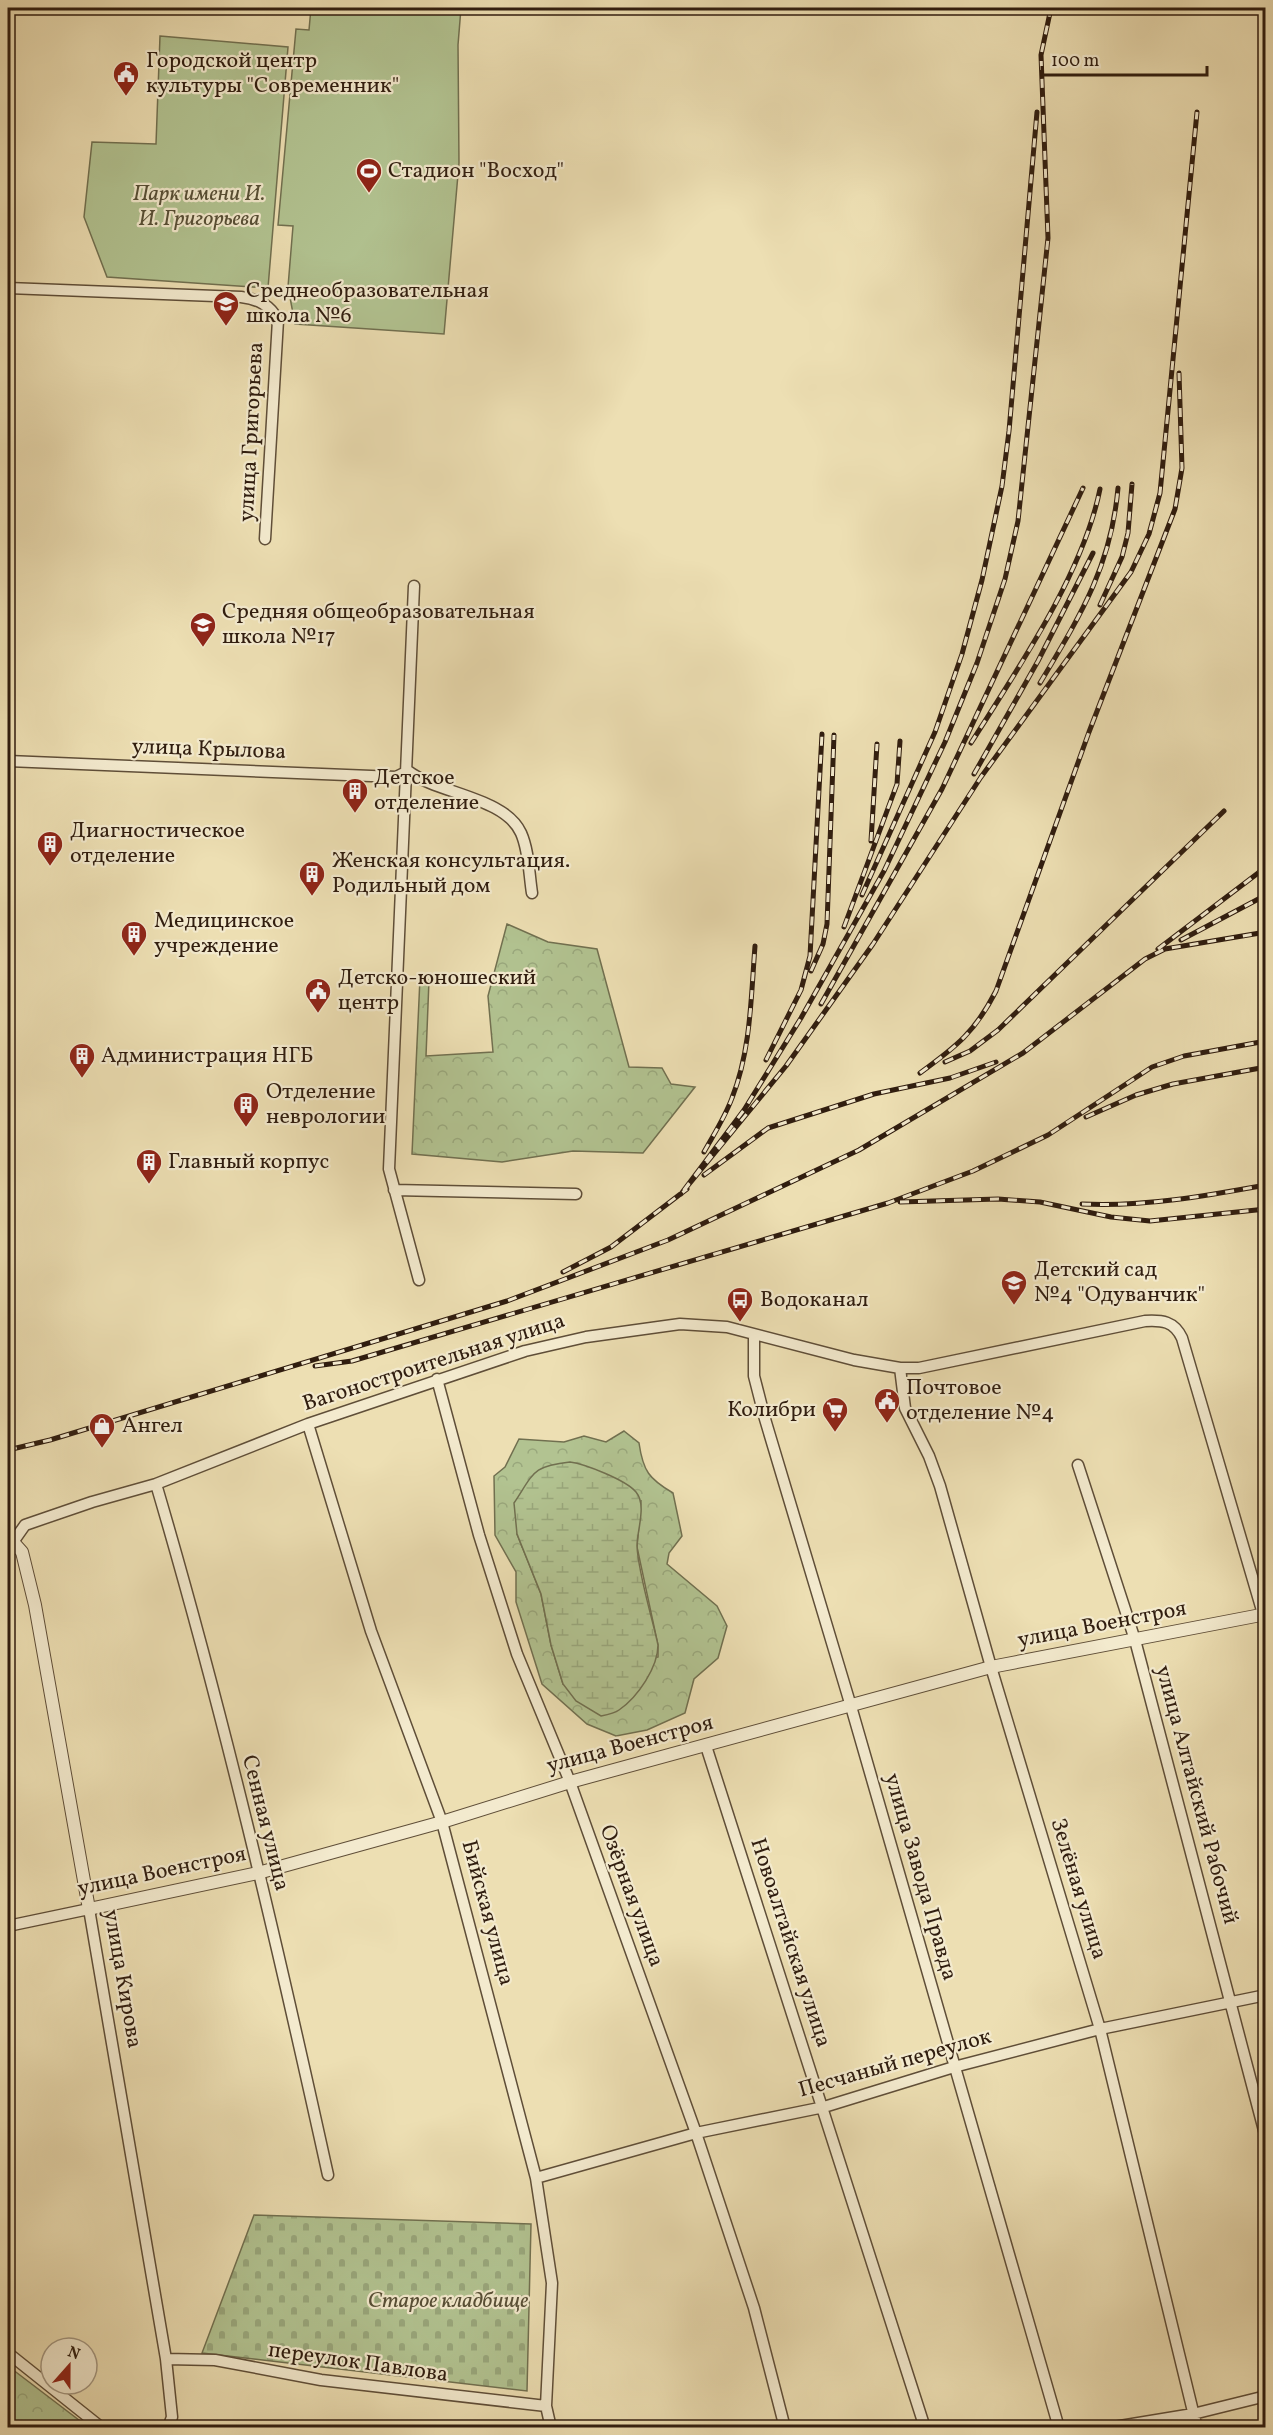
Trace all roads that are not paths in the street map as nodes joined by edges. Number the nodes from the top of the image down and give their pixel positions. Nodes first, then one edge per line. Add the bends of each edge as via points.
1 (8, 288) edge
2 (265, 539) dead end
3 (414, 586) dead end
4 (8, 761) edge
5 (408, 771) junction
6 (532, 893) dead end
7 (394, 1190) junction
8 (576, 1194) dead end
9 (419, 1280) dead end
10 (754, 1336) junction
11 (900, 1368) junction
12 (437, 1379) junction
13 (308, 1424) junction
14 (1078, 1465) dead end
15 (156, 1484) junction
16 (10, 1541) edge
17 (1265, 1618) edge
18 (1135, 1640) junction
19 (991, 1667) junction
20 (850, 1703) junction
21 (706, 1746) junction
22 (570, 1782) junction
23 (442, 1822) junction
24 (258, 1873) junction
25 (89, 1909) junction
26 (8, 1926) edge
27 (1266, 1995) edge
28 (1230, 2003) junction
29 (1100, 2029) junction
30 (954, 2067) junction
31 (824, 2107) junction
32 (696, 2133) junction
33 (1266, 2138) edge
34 (328, 2175) dead end
35 (536, 2178) junction
36 (8, 2354) edge
37 (166, 2359) junction
38 (1266, 2396) edge
39 (546, 2406) junction
40 (1193, 2414) junction
41 (102, 2427) edge
42 (168, 2427) edge
43 (551, 2427) edge
44 (785, 2427) edge
45 (926, 2427) edge
46 (1059, 2427) edge
47 (1108, 2427) edge
48 (1197, 2427) edge

1 - 2 street, улица Григорьева via 241,297 258,300 268,307 278,321
3 - 5 street
4 - 5 street, улица Крылова via 396,777
5 - 6 street via 422,782 470,796 506,816 520,832
5 - 7 street via 389,1169
7 - 8 street
7 - 9 street
10 - 11 street, Вагоностроительная улица
10 - 12 street, Вагоностроительная улица via 727,1327 680,1324 630,1329 525,1351
10 - 20 street, улица Завода Правда via 754,1376 765,1419
11 - 17 street, Вагоностроительная улица via 919,1368 1145,1322 1163,1321 1174,1326 1182,1338
11 - 19 street, Зелёная улица via 905,1408 940,1486
12 - 13 street, Вагоностроительная улица
12 - 22 street, Озёрная улица via 479,1536 517,1654
13 - 15 street, Вагоностроительная улица
13 - 23 street, Бийская улица via 371,1631
14 - 18 street, улица Алтайский Рабочий
15 - 16 street, Вагоностроительная улица via 25,1526
15 - 24 street, Сенная улица
16 - 25 street, улица Кирова via 22,1552 35,1605
17 - 18 street, улица Военстроя
18 - 19 street, улица Военстроя
18 - 28 street, улица Алтайский Рабочий
19 - 20 street, улица Военстроя
19 - 29 street, Зелёная улица
20 - 21 street, улица Военстроя
20 - 30 street, улица Завода Правда
21 - 22 street, улица Военстроя
21 - 31 street, Новоалтайская улица
22 - 23 street, улица Военстроя
22 - 32 street, Озёрная улица
23 - 24 street, улица Военстроя
23 - 35 street, Бийская улица
24 - 25 street, улица Военстроя
24 - 34 street, Сенная улица
25 - 26 street, улица Военстроя
25 - 37 street, улица Кирова
27 - 28 street, Песчаный переулок
28 - 29 street, Песчаный переулок
28 - 33 street, улица Алтайский Рабочий
29 - 30 street, Песчаный переулок
29 - 40 street, Зелёная улица
30 - 31 street, Песчаный переулок
30 - 46 street, улица Завода Правда
31 - 32 street, Песчаный переулок
31 - 45 street, Новоалтайская улица
32 - 35 street, Песчаный переулок
32 - 44 street, Озёрная улица via 753,2308
35 - 39 street, Бийская улица via 552,2283
36 - 41 street
37 - 39 street, переулок Павлова via 215,2360 333,2381
37 - 42 street, улица Кирова via 172,2417
38 - 40 street
39 - 43 street, Бийская улица
40 - 47 street
40 - 48 street, Зелёная улица

